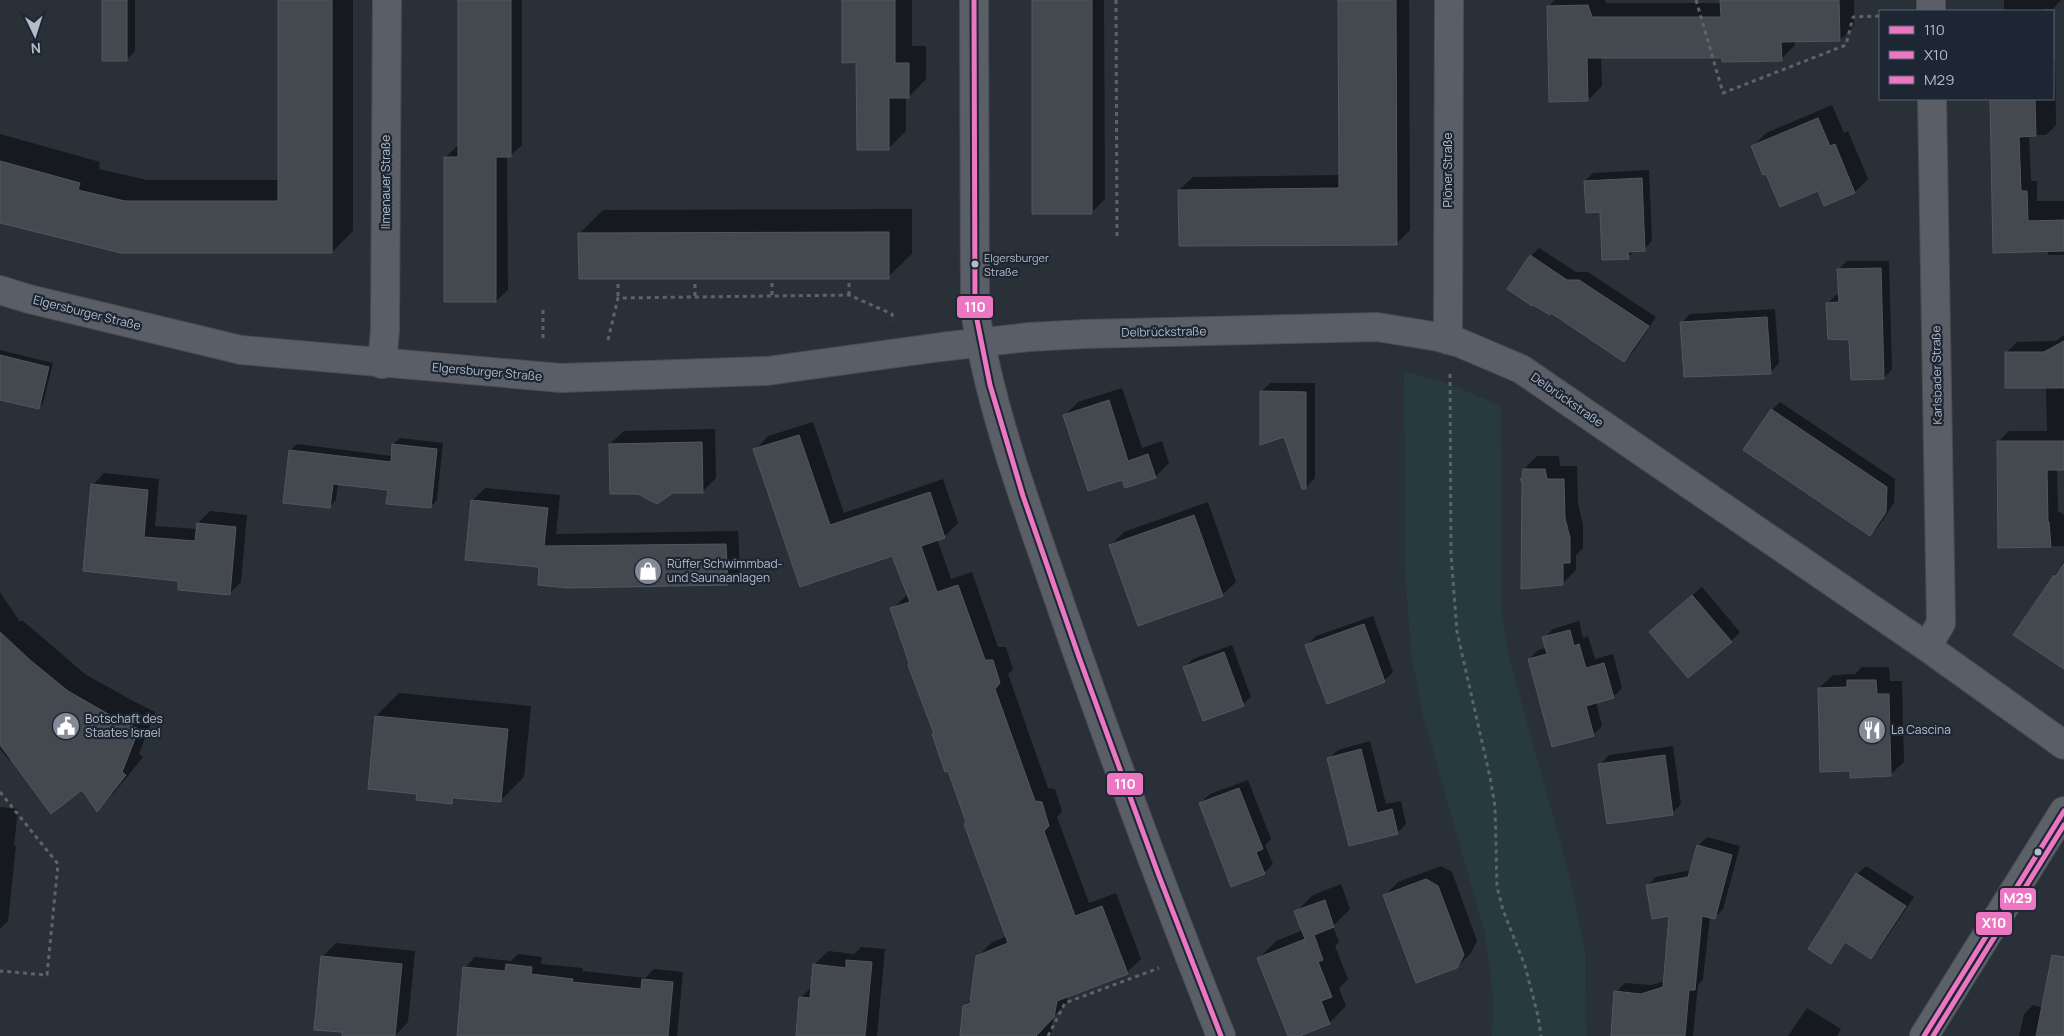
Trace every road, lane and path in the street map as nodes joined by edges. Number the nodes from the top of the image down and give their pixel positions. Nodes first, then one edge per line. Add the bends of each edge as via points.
1 (387, 0) edge
2 (974, 0) edge
3 (1116, 0) edge
4 (1449, 0) edge
5 (1696, 0) edge
6 (1879, 16) edge
7 (1932, 100) edge
8 (1117, 240) dead end
9 (772, 283) dead end
10 (849, 283) dead end
11 (618, 284) dead end
12 (695, 284) dead end
13 (0, 290) edge
14 (849, 295) junction
15 (772, 296) junction
16 (696, 297) junction
17 (618, 298) junction
18 (543, 308) dead end
19 (893, 321) dead end
20 (543, 338) dead end
21 (608, 340) dead end
22 (1448, 340) junction
23 (980, 343) junction
24 (382, 364) junction
25 (1450, 374) dead end
26 (1927, 647) junction
27 (2064, 745) edge
28 (0, 792) edge
29 (2064, 811) edge
30 (1159, 968) dead end
31 (0, 971) edge
32 (1048, 1036) edge
33 (1221, 1036) edge
34 (1541, 1036) edge
35 (1924, 1036) edge

1 - 24 street, Ilmenauer Straße via 385,330
2 - 23 street via 974,264
3 - 8 path
4 - 22 street, Plöner Straße
5 - 6 path via 1723,92 1846,45 1853,17
7 - 26 street, Karlsbader Straße via 1941,624
9 - 15 path
10 - 14 path
11 - 17 path
12 - 16 path
13 - 24 street, Elgersburger Straße via 241,350
14 - 15 path
14 - 19 path via 892,314
15 - 16 path
16 - 17 path
17 - 21 path
18 - 20 path
22 - 23 street, Delbrückstraße via 1377,327 1085,334
22 - 26 street, Delbrückstraße via 1522,369
23 - 24 street, Elgersburger Straße via 767,371 684,374 561,378
23 - 33 street via 990,387 1031,518 1117,768
25 - 34 path via 1451,554 1457,632 1495,806 1497,887 1525,966
26 - 27 street, Delbrückstraße
28 - 31 path via 58,864 47,975
29 - 35 main road
30 - 32 path via 1065,1003

